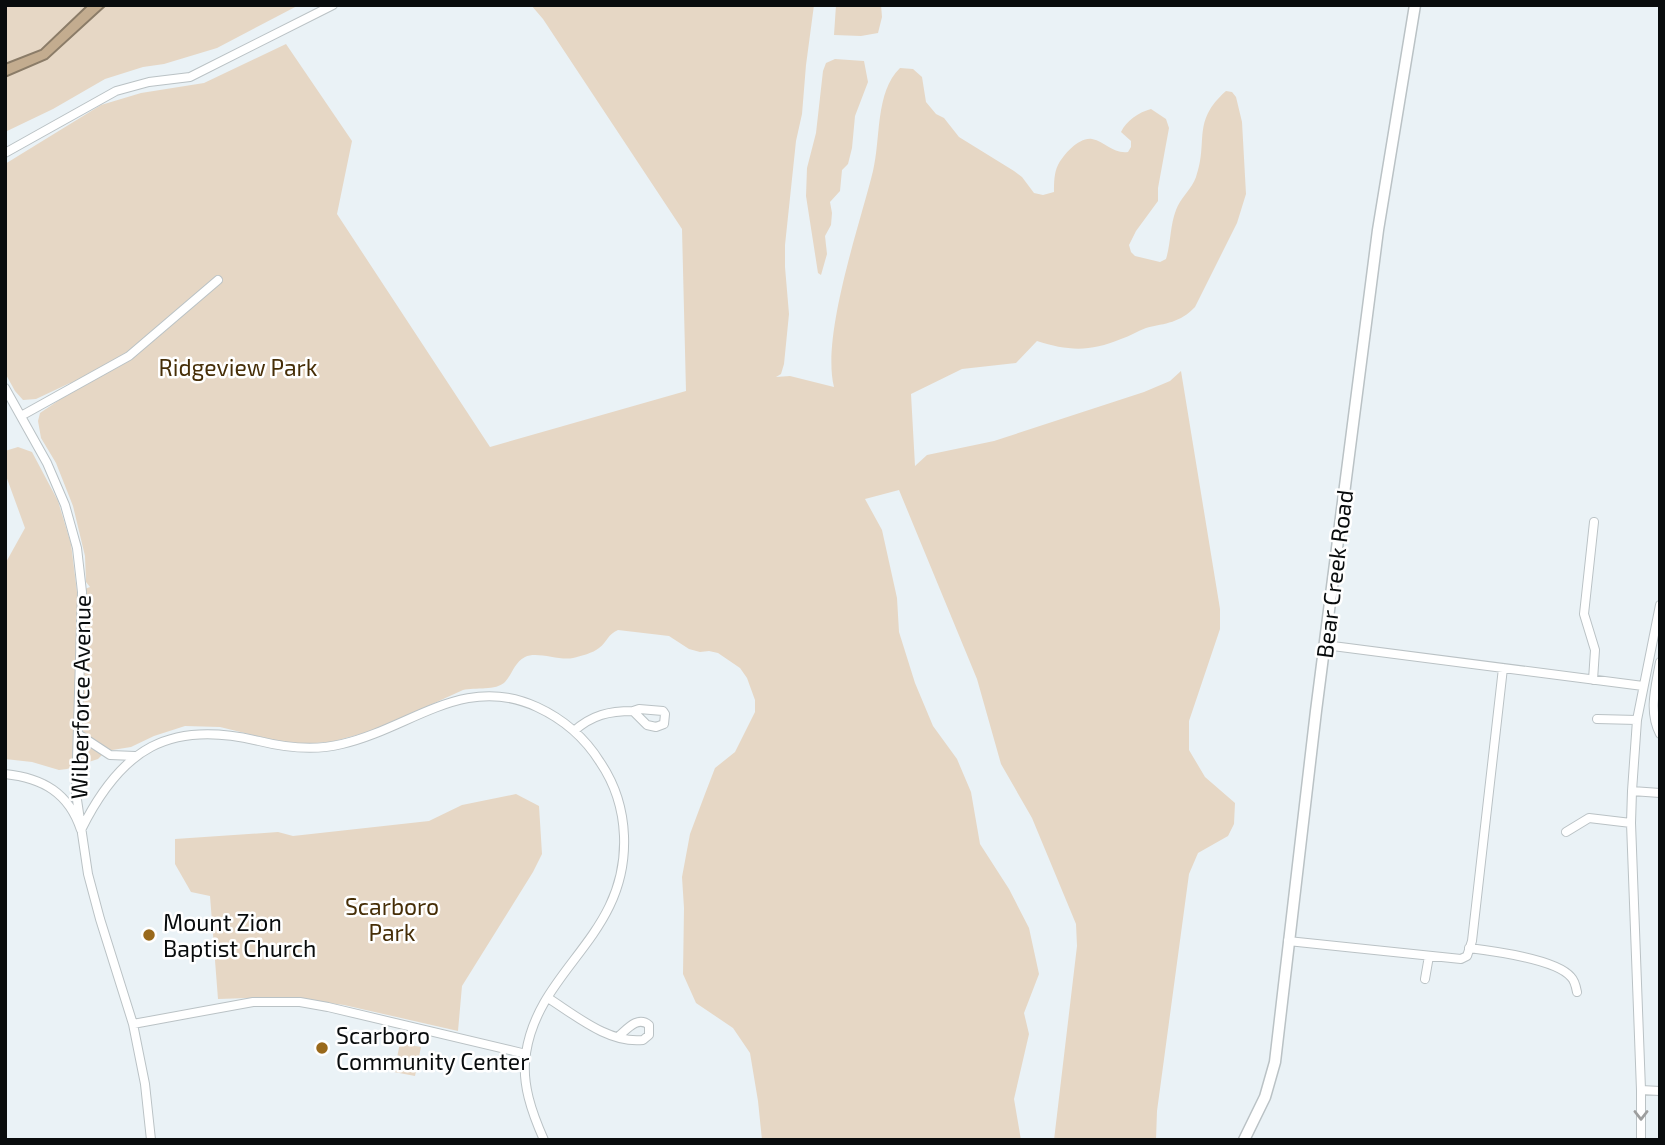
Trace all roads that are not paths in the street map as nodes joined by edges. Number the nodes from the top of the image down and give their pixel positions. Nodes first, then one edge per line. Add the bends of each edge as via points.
1 (333, 5) edge
2 (1415, 5) edge
3 (5, 153) edge
4 (218, 280) dead end
5 (5, 387) edge
6 (21, 416) junction
7 (1594, 522) dead end
8 (1660, 605) edge
9 (1325, 645) junction
10 (1660, 662) edge
11 (1503, 668) junction
12 (1593, 680) junction
13 (1643, 685) junction
14 (633, 711) dead end
15 (1597, 719) dead end
16 (1637, 720) junction
17 (574, 731) junction
18 (78, 734) junction
19 (1660, 734) edge
20 (136, 756) junction
21 (5, 774) edge
22 (1632, 791) junction
23 (1660, 793) edge
24 (1631, 823) junction
25 (82, 830) junction
26 (1566, 832) dead end
27 (1288, 941) junction
28 (1469, 948) junction
29 (1429, 956) junction
30 (1425, 979) dead end
31 (1577, 992) dead end
32 (548, 998) junction
33 (133, 1024) junction
34 (619, 1036) dead end
35 (526, 1054) junction
36 (1641, 1090) junction
37 (1660, 1091) edge
38 (151, 1140) edge
39 (544, 1140) edge
40 (1244, 1140) edge
41 (1641, 1140) edge

1 - 3 street via 190,77 116,91
2 - 9 street, Bear Creek Road via 1378,230
4 - 6 street via 129,356
5 - 6 street, Wilberforce Avenue
6 - 18 street, Wilberforce Avenue via 65,505 77,548 82,592
7 - 12 street via 1584,614 1595,650
8 - 13 street
9 - 11 street
9 - 27 street, Bear Creek Road
10 - 19 street via 1653,704
11 - 12 street
11 - 28 street
12 - 13 street
13 - 16 street
14 - 17 street via 598,715
15 - 16 street
16 - 22 street
17 - 20 street via 526,702 486,695 448,703 341,744 295,748 199,733 167,739
17 - 32 street via 594,751 617,795 624,860 606,916
18 - 20 street via 110,755
18 - 25 street, Wilberforce Avenue via 76,793
20 - 25 street via 109,782
21 - 25 street via 32,779 58,793 71,806
22 - 23 street
22 - 24 street
24 - 26 street via 1590,818
24 - 36 street
25 - 33 street, Wilberforce Avenue via 88,874
27 - 29 street
27 - 40 street, Bear Creek Road via 1272,1075
28 - 29 street via 1461,959
28 - 31 street via 1525,957 1566,972
29 - 30 street
32 - 34 street via 593,1028
32 - 35 street via 533,1026
33 - 35 street via 253,1002 300,1002
33 - 38 street, Wilberforce Avenue
35 - 39 street via 527,1091
36 - 37 street
36 -> 41 street

